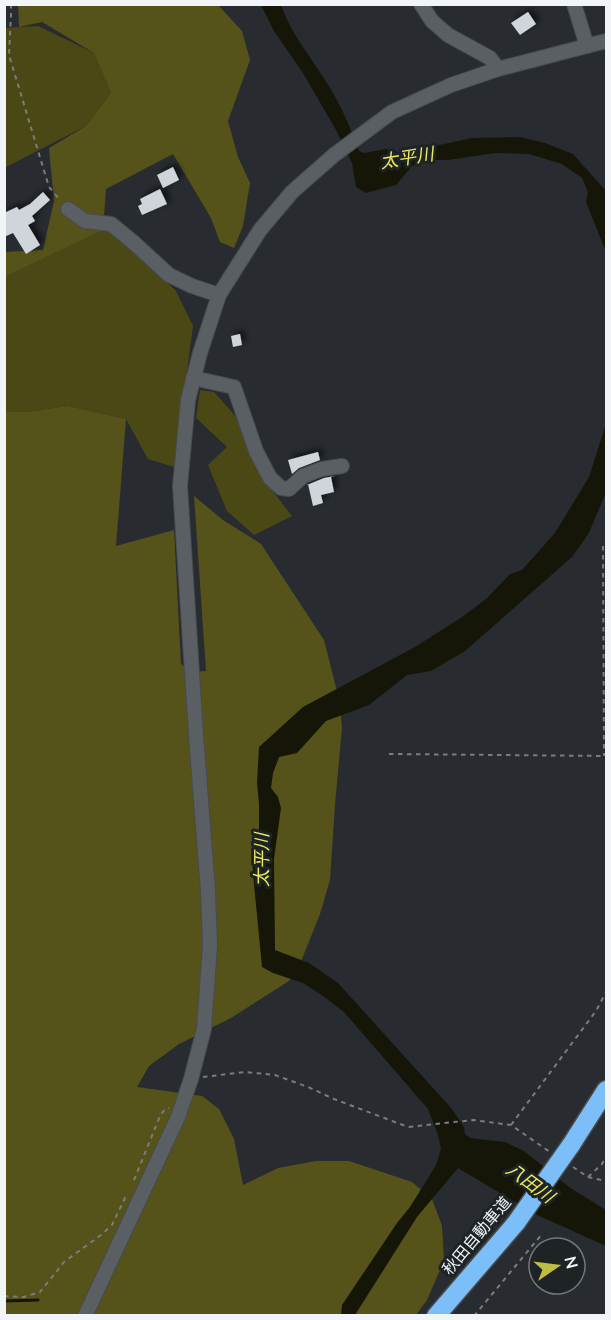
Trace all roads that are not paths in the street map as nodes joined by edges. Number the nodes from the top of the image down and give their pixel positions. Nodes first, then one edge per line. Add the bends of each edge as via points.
1 (421, 4) edge
2 (574, 4) edge
3 (606, 41) edge
4 (586, 46) junction
5 (498, 69) junction
6 (68, 208) road end
7 (219, 295) junction
8 (193, 378) junction
9 (342, 466) dead end
10 (606, 1090) edge
11 (86, 1316) edge
12 (435, 1316) edge

1 - 5 street via 448,35 489,58
2 - 4 street
3 - 4 street
4 - 5 street
5 - 7 street via 392,112 333,154 292,192 260,230
6 - 7 street via 85,221 111,224 169,275
7 - 8 street
8 - 9 street via 234,387 256,451 270,478 281,488 289,489 312,472
8 - 11 street via 180,486 208,891 210,946 204,1029 180,1111
10 - 12 highway, 秋田自動車道, bridge via 516,1223

